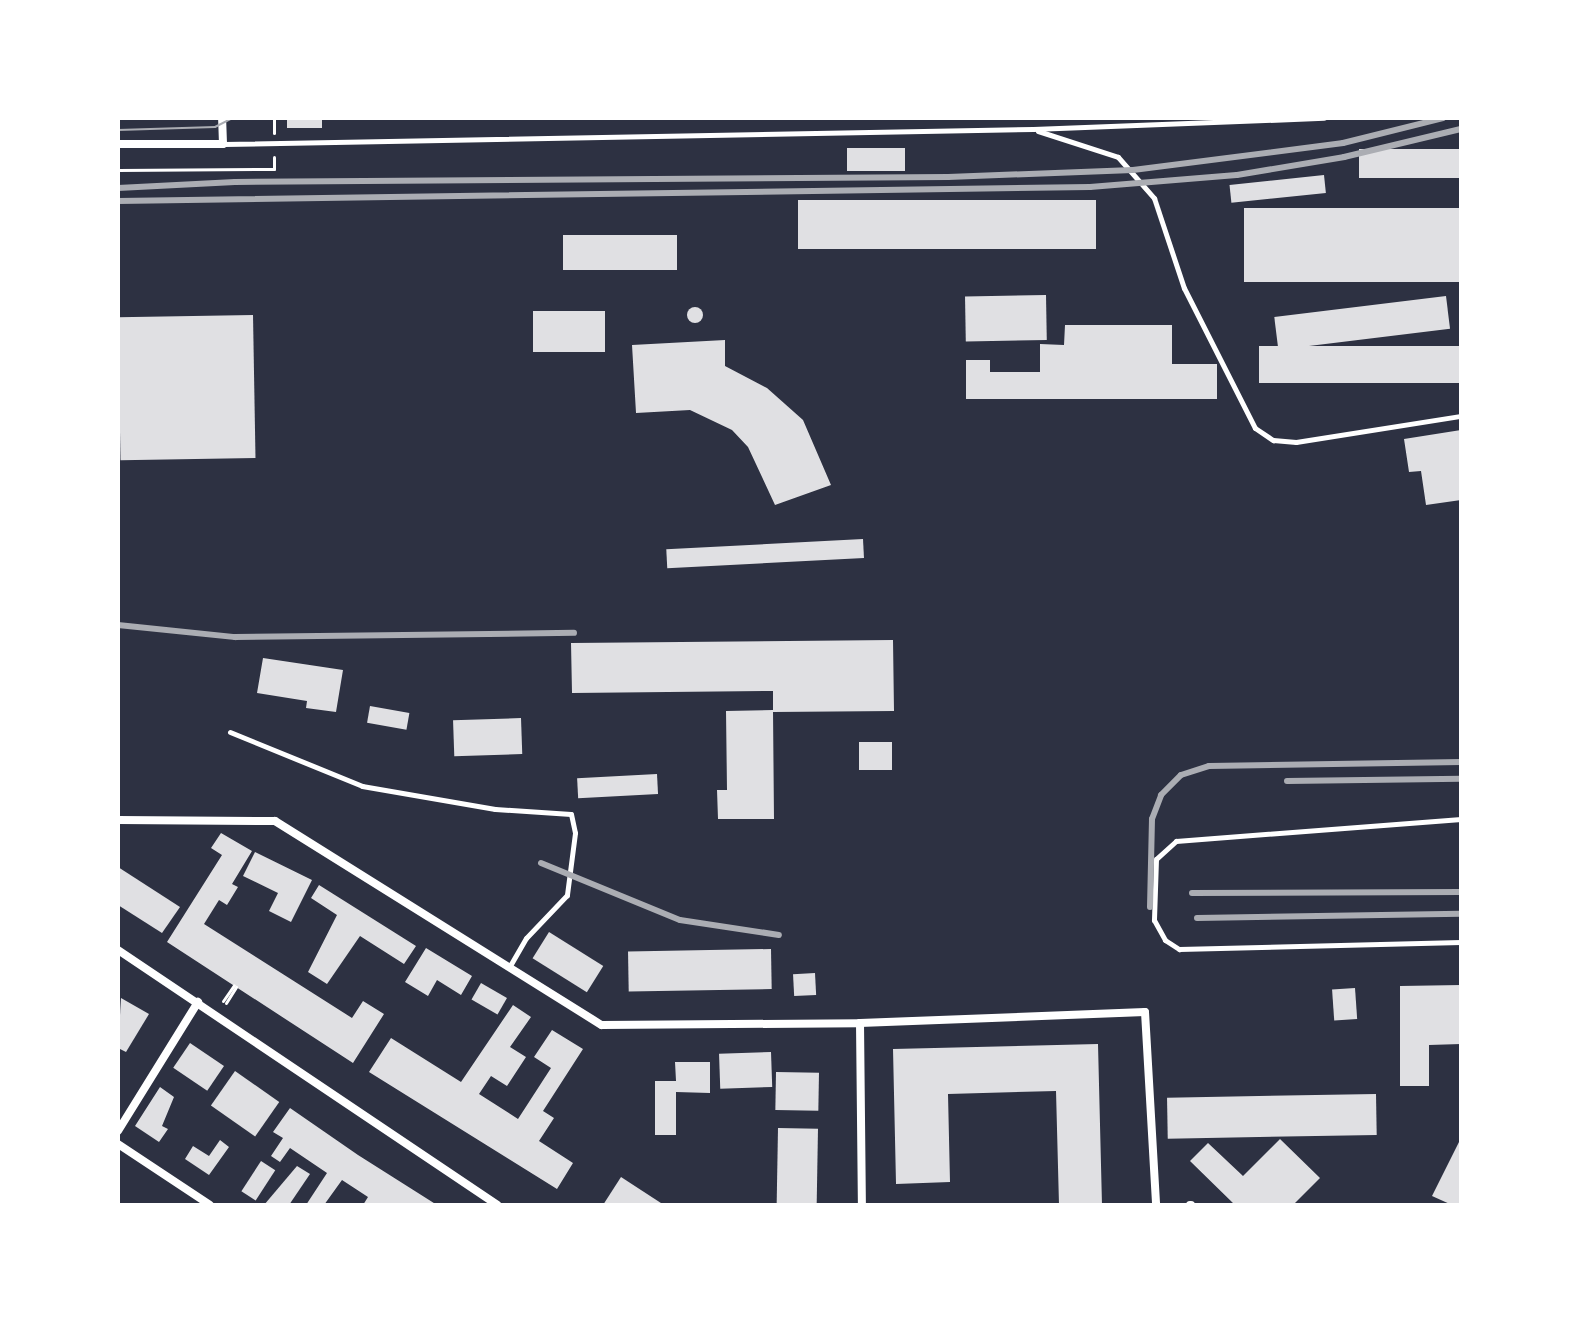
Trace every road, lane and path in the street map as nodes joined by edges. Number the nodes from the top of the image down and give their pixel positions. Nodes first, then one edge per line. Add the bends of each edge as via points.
1 (222, 118) edge
2 (1324, 118) edge
3 (1033, 129) junction
4 (118, 144) edge
5 (223, 144) junction
6 (274, 169) dead end
7 (118, 170) edge
8 (1461, 416) edge
9 (230, 732) dead end
10 (1461, 819) edge
11 (118, 820) edge
12 (1461, 942) edge
13 (118, 950) edge
14 (509, 968) junction
15 (235, 986) dead end
16 (198, 1002) junction
17 (224, 1002) dead end
18 (860, 1023) junction
19 (118, 1131) edge
20 (118, 1144) edge
21 (210, 1205) edge
22 (497, 1205) edge
23 (862, 1205) edge
24 (1156, 1205) edge

1 - 5 street
2 - 3 lane
3 - 5 lane
3 - 8 lane via 1128,163 1166,222 1184,288 1255,428 1273,440 1296,442
4 - 5 street
6 - 7 path
9 - 14 lane via 362,786 495,809 571,814 575,833 567,895 526,938
10 - 12 lane via 1176,841 1156,859 1154,920 1165,940 1179,949
11 - 14 street via 275,821
13 - 16 street
14 - 18 street via 602,1025
15 - 17 path
16 - 19 street
16 - 22 street
18 - 23 street
18 - 24 street via 1145,1012
20 - 21 street

